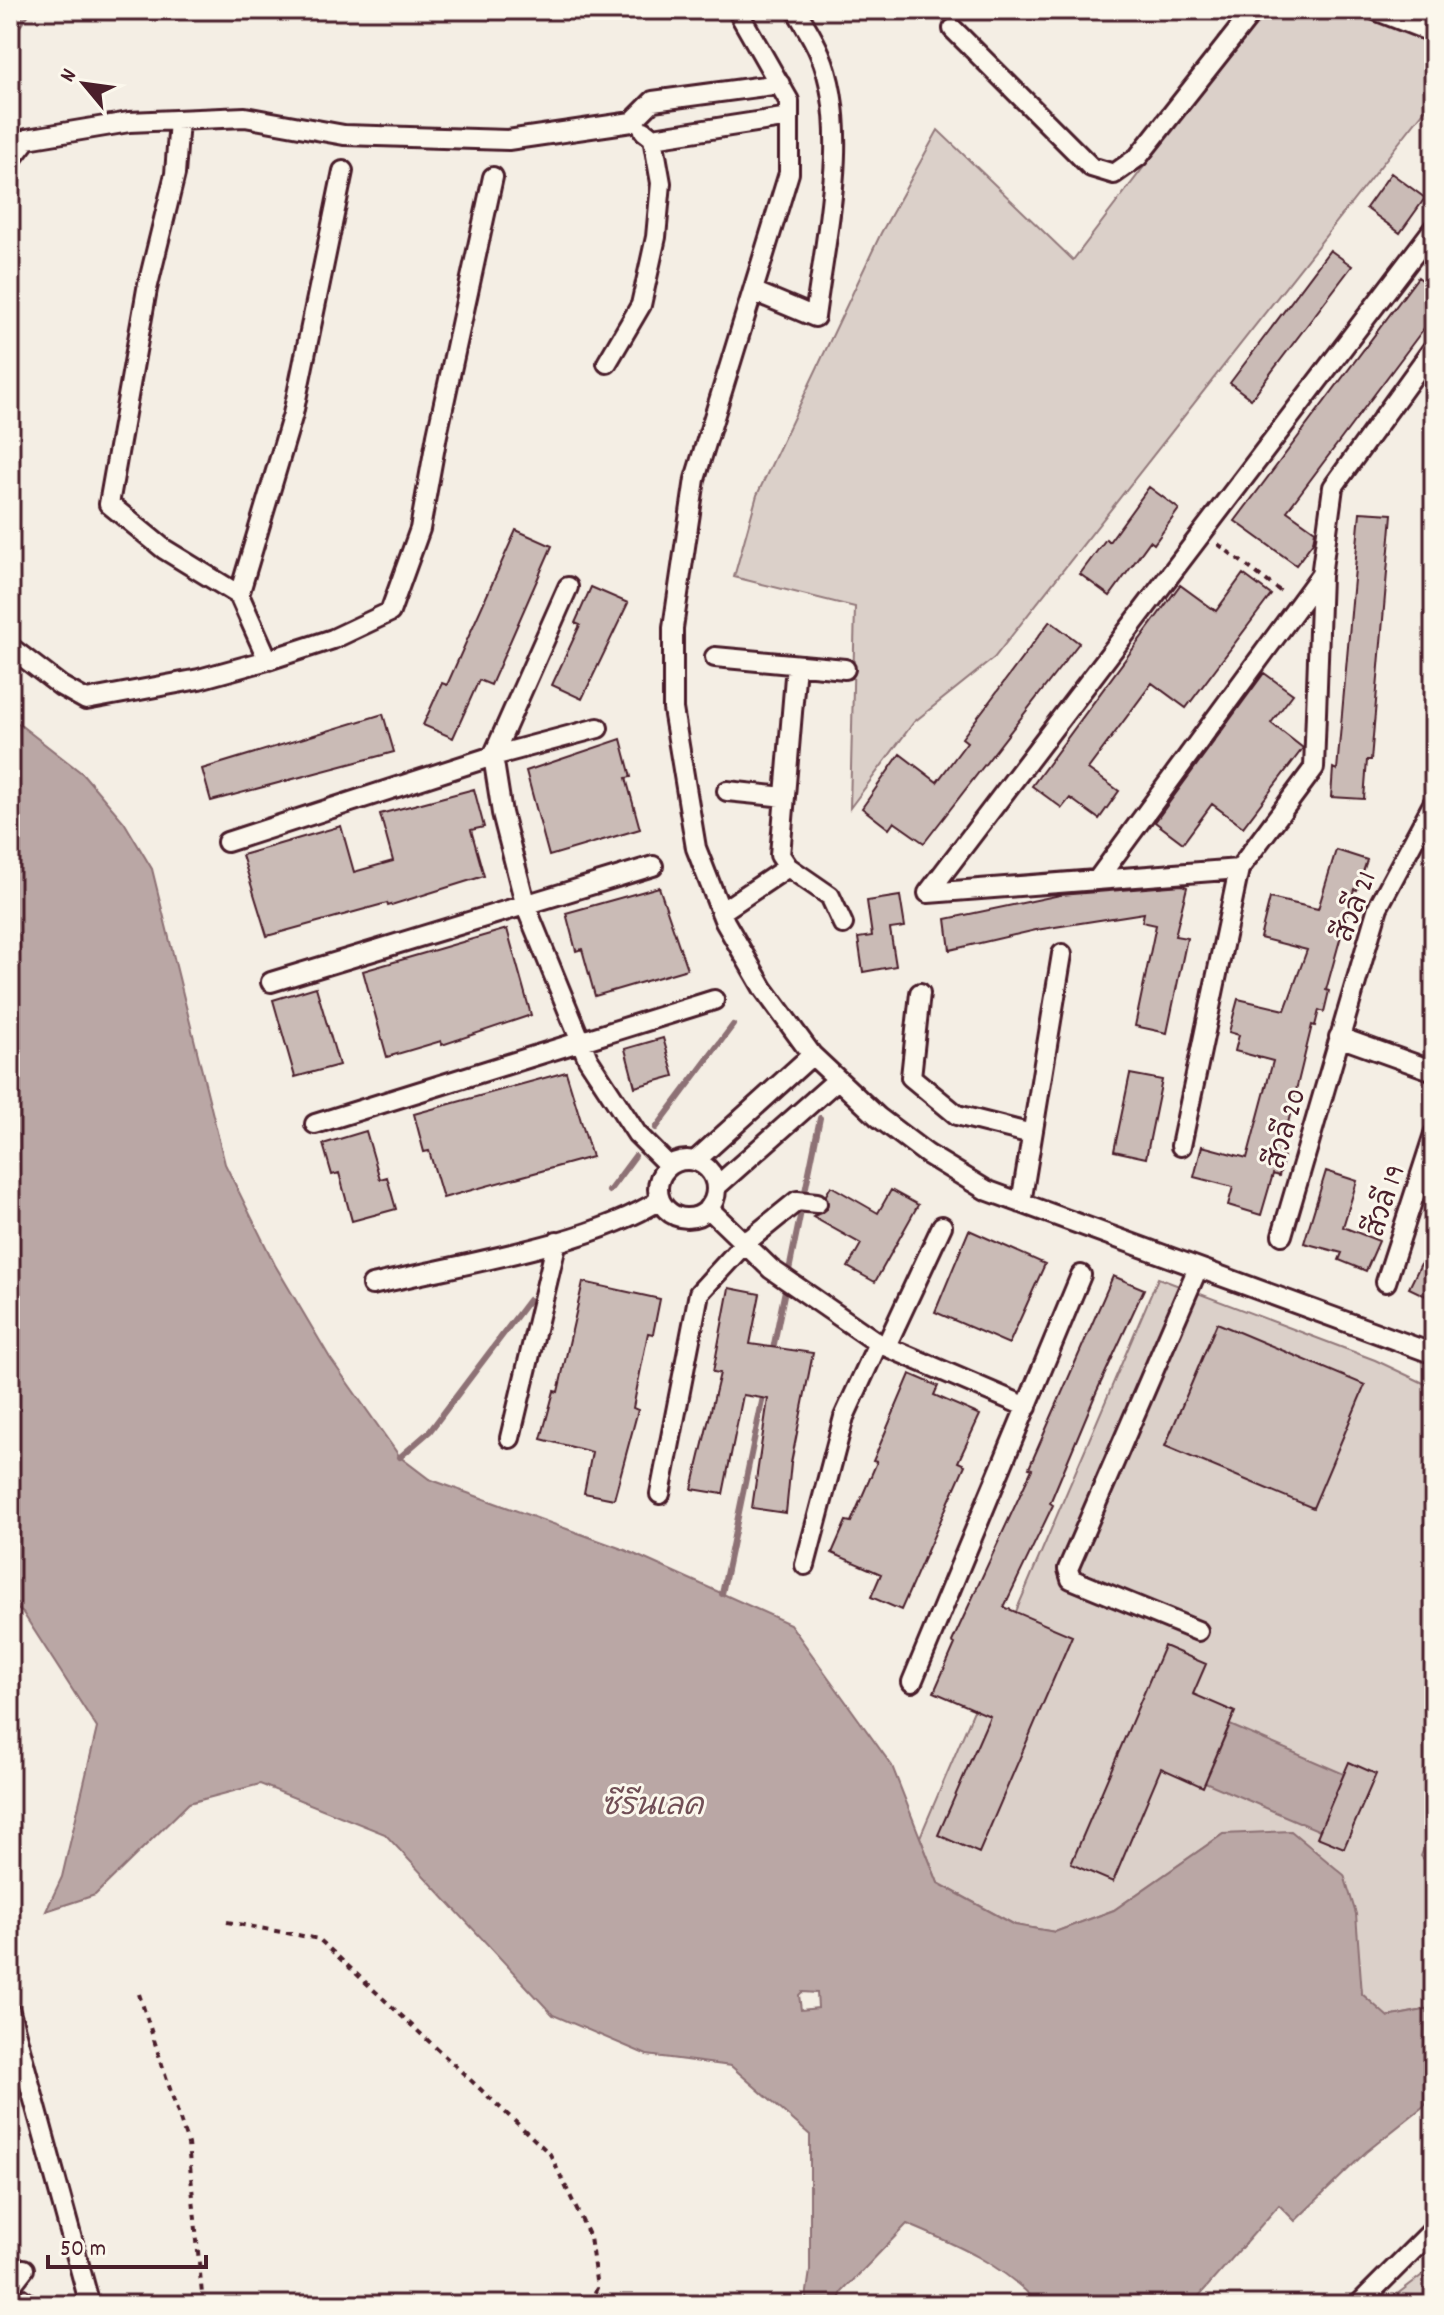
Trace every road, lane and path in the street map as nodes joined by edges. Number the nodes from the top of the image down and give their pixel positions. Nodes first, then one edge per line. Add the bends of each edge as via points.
1 (737, 10) edge
2 (796, 10) edge
3 (1254, 10) edge
4 (1375, 10) edge
5 (953, 29) dead end
6 (1434, 33) edge
7 (780, 84) junction
8 (789, 117) junction
9 (179, 120) junction
10 (632, 122) junction
11 (653, 138) junction
12 (10, 161) edge
13 (343, 171) dead end
14 (493, 177) dead end
15 (1431, 240) edge
16 (753, 291) junction
17 (1434, 347) edge
18 (607, 363) dead end
19 (1202, 532) junction
20 (1321, 576) junction
21 (568, 587) dead end
22 (239, 595) junction
23 (1299, 605) junction
24 (10, 647) edge
25 (715, 657) dead end
26 (268, 660) junction
27 (796, 665) junction
28 (845, 669) dead end
29 (598, 728) dead end
30 (493, 756) junction
31 (727, 791) dead end
32 (785, 797) junction
33 (1434, 802) edge
34 (227, 842) dead end
35 (653, 866) dead end
36 (788, 867) junction
37 (1239, 869) junction
38 (1097, 880) junction
39 (526, 907) junction
40 (721, 912) junction
41 (843, 924) dead end
42 (1062, 954) dead end
43 (271, 982) dead end
44 (920, 993) dead end
45 (714, 1000) dead end
46 (1339, 1037) junction
47 (582, 1042) junction
48 (812, 1055) junction
49 (1434, 1071) edge
50 (837, 1080) junction
51 (315, 1124) dead end
52 (1032, 1134) junction
53 (1434, 1134) edge
54 (1181, 1146) dead end
55 (695, 1161) junction
56 (669, 1166) junction
57 (716, 1187) junction
58 (660, 1200) junction
59 (808, 1202) dead end
60 (1021, 1203) junction
61 (708, 1208) junction
62 (942, 1226) dead end
63 (1282, 1235) dead end
64 (561, 1239) junction
65 (744, 1244) junction
66 (1197, 1270) junction
67 (1081, 1275) dead end
68 (1386, 1282) dead end
69 (372, 1285) dead end
70 (882, 1344) junction
71 (1434, 1354) edge
72 (1027, 1407) junction
73 (510, 1438) dead end
74 (660, 1494) dead end
75 (805, 1565) dead end
76 (1198, 1631) dead end
77 (912, 1682) dead end
78 (227, 1922) dead end
79 (139, 1994) dead end
80 (10, 2012) edge
81 (1434, 2229) edge
82 (24, 2269) dead end
83 (10, 2287) edge
84 (90, 2305) edge
85 (203, 2305) edge
86 (589, 2305) edge
87 (1358, 2305) edge

1 - 7 street
2 - 16 street via 821,55 832,94 835,155 815,317
3 - 5 street via 1138,157 1114,174 1091,167
4 - 6 street
7 - 8 street via 789,101
7 - 10 street via 653,101
8 - 11 street
8 - 16 street via 789,173
9 - 10 street via 245,117 344,135 508,140
9 - 12 street via 129,122 27,139
9 - 22 street via 175,174 147,289 109,504 164,549
10 - 11 street
11 - 18 street via 661,183 656,237 641,305
13 - 22 street via 293,414
14 - 26 street via 420,529 390,612 333,639
15 - 19 street
16 - 40 street via 695,479 673,628 673,709 681,771 696,848
17 - 20 street via 1333,487
19 - 23 path
19 - 38 street via 928,893
20 - 23 street
20 - 37 street via 1314,768
21 - 30 street
22 - 26 street
23 - 38 street
24 - 26 street via 86,700
25 - 27 street
27 - 28 street
27 - 32 street
29 - 30 street
30 - 34 street
30 - 39 street
31 - 32 street
32 - 36 street via 780,855
33 - 46 street, สีวลี 21 via 1378,907
35 - 39 street
36 - 40 street
36 - 41 street via 830,896
37 - 38 street
37 - 54 street
39 - 43 street
39 - 47 street
40 - 48 street via 763,988
42 - 52 street
44 - 52 street via 911,1077 957,1115
45 - 47 street
46 - 49 street
46 - 63 street, สีวลี 20
47 - 51 street
47 - 56 street via 610,1097
48 - 50 street
48 - 55 street
50 - 57 street
50 - 60 street via 927,1154 986,1190
52 - 60 street
53 - 68 street, สีวลี 19
55 - 56 street
55 - 57 street via 710,1171
56 - 58 street via 659,1181
57 - 61 street
58 - 61 street via 682,1217
58 - 64 street
59 - 65 street
60 - 66 street
61 - 65 street
62 - 70 street
64 - 69 street
64 - 73 street
65 - 70 street
65 - 74 street via 699,1293
66 - 71 street
66 - 76 street via 1068,1569 1071,1579
67 - 72 street
70 - 72 street
70 - 75 street via 844,1417
72 - 77 street
78 - 86 path via 319,1939 550,2154 590,2237 597,2288
79 - 85 path via 188,2144
80 - 84 street
81 - 87 street
82 - 83 street

